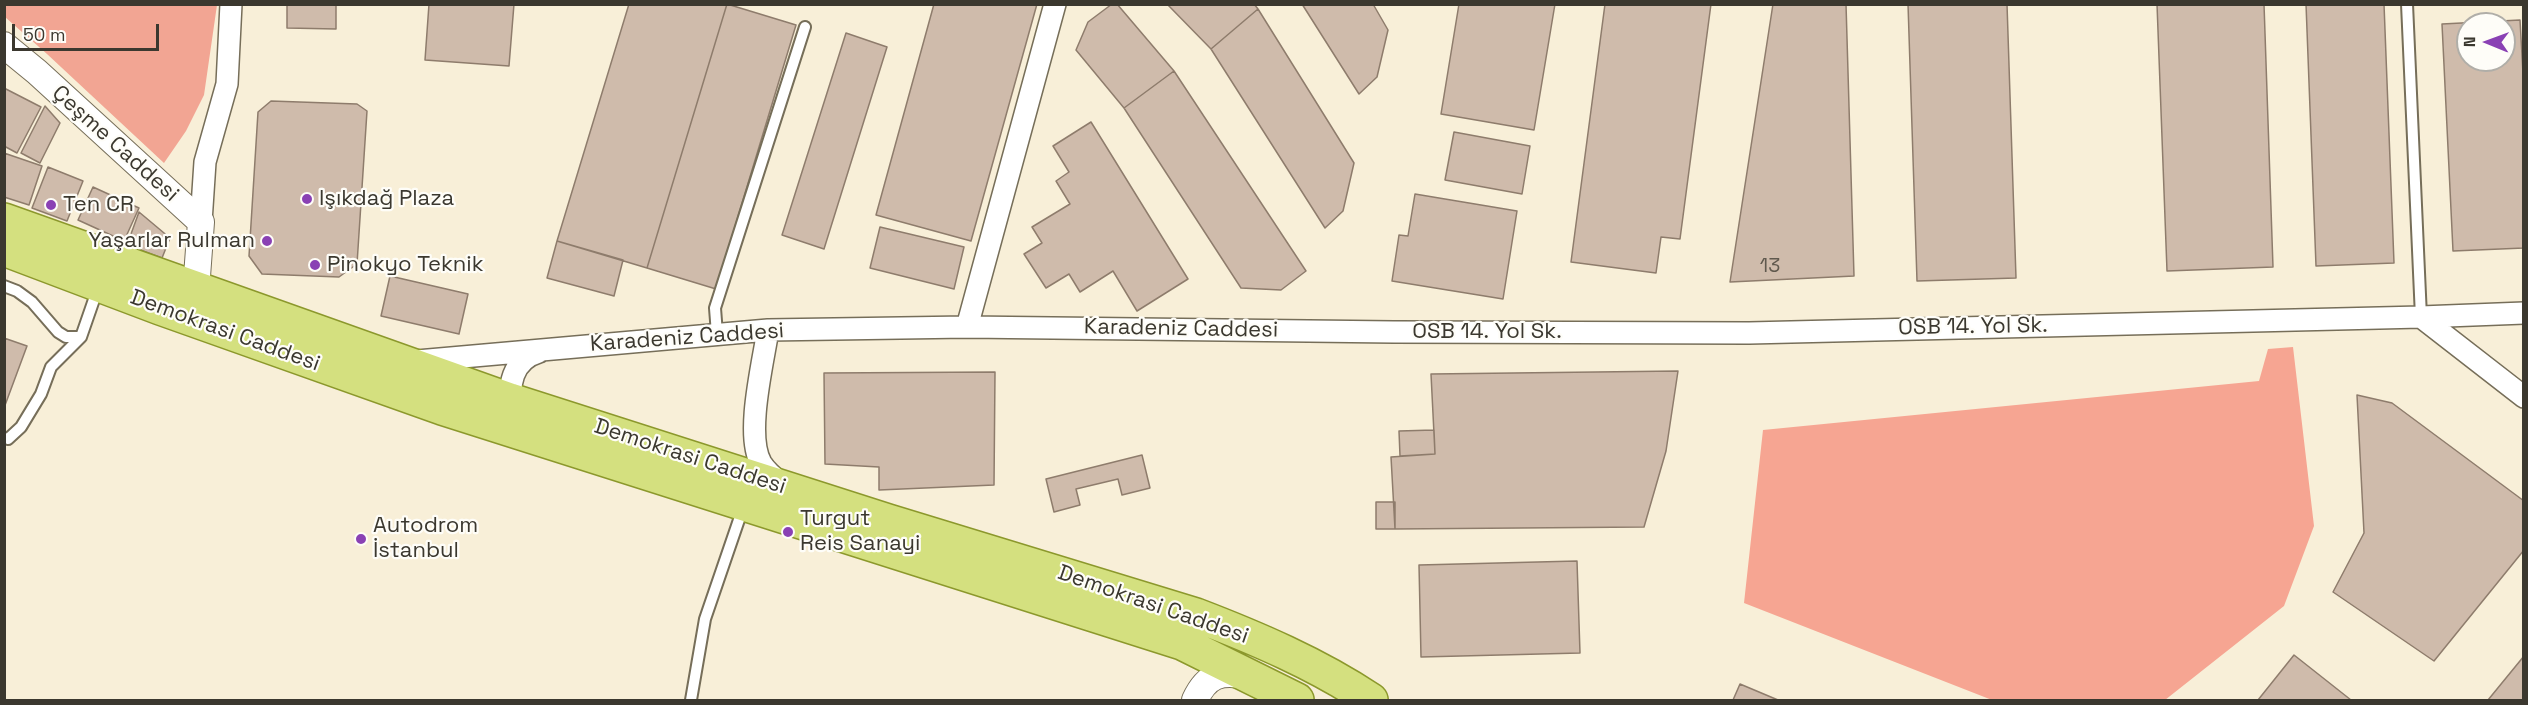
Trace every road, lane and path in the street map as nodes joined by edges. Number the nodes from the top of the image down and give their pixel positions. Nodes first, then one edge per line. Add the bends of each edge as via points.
1 (231, 4) edge
2 (1055, 4) edge
3 (2407, 4) edge
4 (805, 27) dead end
5 (4, 45) edge
6 (4, 220) edge
7 (201, 222) junction
8 (4, 249) edge
9 (99, 285) junction
10 (4, 286) edge
11 (196, 290) junction
12 (2523, 313) edge
13 (2421, 317) junction
14 (967, 327) junction
15 (768, 330) junction
16 (1395, 332) joint
17 (717, 334) junction
18 (81, 337) junction
19 (551, 348) junction
20 (384, 356) junction
21 (2523, 397) edge
22 (510, 400) junction
23 (4, 438) edge
24 (542, 438) junction
25 (786, 488) junction
26 (744, 505) junction
27 (1182, 643) junction
28 (1270, 646) junction
29 (1251, 677) junction
30 (691, 700) edge
31 (1195, 700) edge
32 (1297, 700) edge
33 (1371, 700) edge

1 - 7 street via 226,84 205,162
2 - 14 street
3 - 13 lane
4 - 17 lane via 715,308
5 - 7 street, Çeşme Caddesi
6 - 11 main road, Demokrasi Caddesi
7 - 11 street
8 - 9 main road, Demokrasi Caddesi
9 - 18 lane
9 - 24 main road, Demokrasi Caddesi via 430,404
10 - 18 lane via 32,302 58,332 71,338
11 - 20 main road, Demokrasi Caddesi
12 - 13 street, OSB 14. Yol Sk.
13 - 16 street, OSB 14. Yol Sk. via 1749,333
13 - 21 street
14 - 15 street, Karadeniz Caddesi
14 - 16 street, Karadeniz Caddesi
15 - 17 street, Karadeniz Caddesi
15 - 25 street via 754,424 755,442 760,462
17 - 19 street, Karadeniz Caddesi
18 - 23 lane via 51,367 21,427
19 - 20 street, Karadeniz Caddesi via 437,360
19 - 22 street, Karadeniz Caddesi via 519,363 513,374
20 - 22 main road, Demokrasi Caddesi
22 - 24 street via 519,422
22 - 25 main road, Demokrasi Caddesi
24 - 26 main road, Demokrasi Caddesi
25 - 28 main road, Demokrasi Caddesi via 1196,615
26 - 27 main road, Demokrasi Caddesi
26 - 30 lane via 705,619
27 - 28 main road via 1239,655
27 - 29 main road, Demokrasi Caddesi
27 - 31 street via 1197,669
28 - 33 main road, Demokrasi Caddesi
29 - 31 street via 1224,674 1211,678
29 - 32 main road, Demokrasi Caddesi

